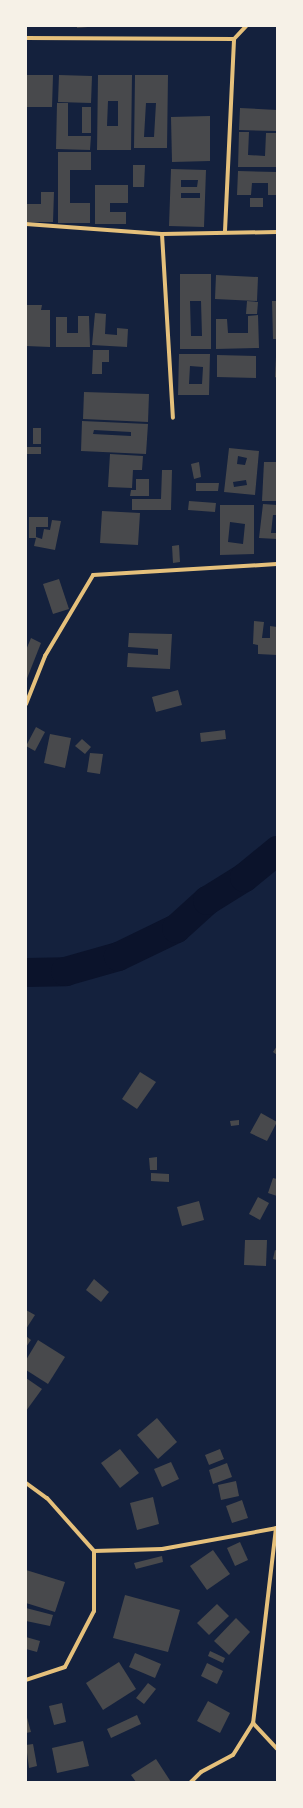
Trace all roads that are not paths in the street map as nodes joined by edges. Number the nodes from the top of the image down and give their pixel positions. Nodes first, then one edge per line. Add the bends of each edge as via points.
1 (246, 26) edge
2 (26, 38) edge
3 (234, 39) junction
4 (26, 224) edge
5 (225, 231) junction
6 (277, 232) edge
7 (162, 234) junction
8 (172, 418) dead end
9 (277, 564) edge
10 (26, 704) edge
11 (26, 1483) edge
12 (277, 1528) edge
13 (94, 1551) junction
14 (26, 1680) edge
15 (253, 1723) junction
16 (277, 1749) edge
17 (191, 1782) edge

1 - 3 street
2 - 3 street
3 - 5 street
4 - 7 street
5 - 6 street
5 - 7 street
7 - 8 street
9 - 10 street via 93,574 45,656
11 - 13 street via 47,1498
12 - 13 street via 162,1549
12 - 15 street
13 - 14 street via 94,1611 69,1660 65,1667
15 - 16 street
15 - 17 street via 233,1755 202,1772

